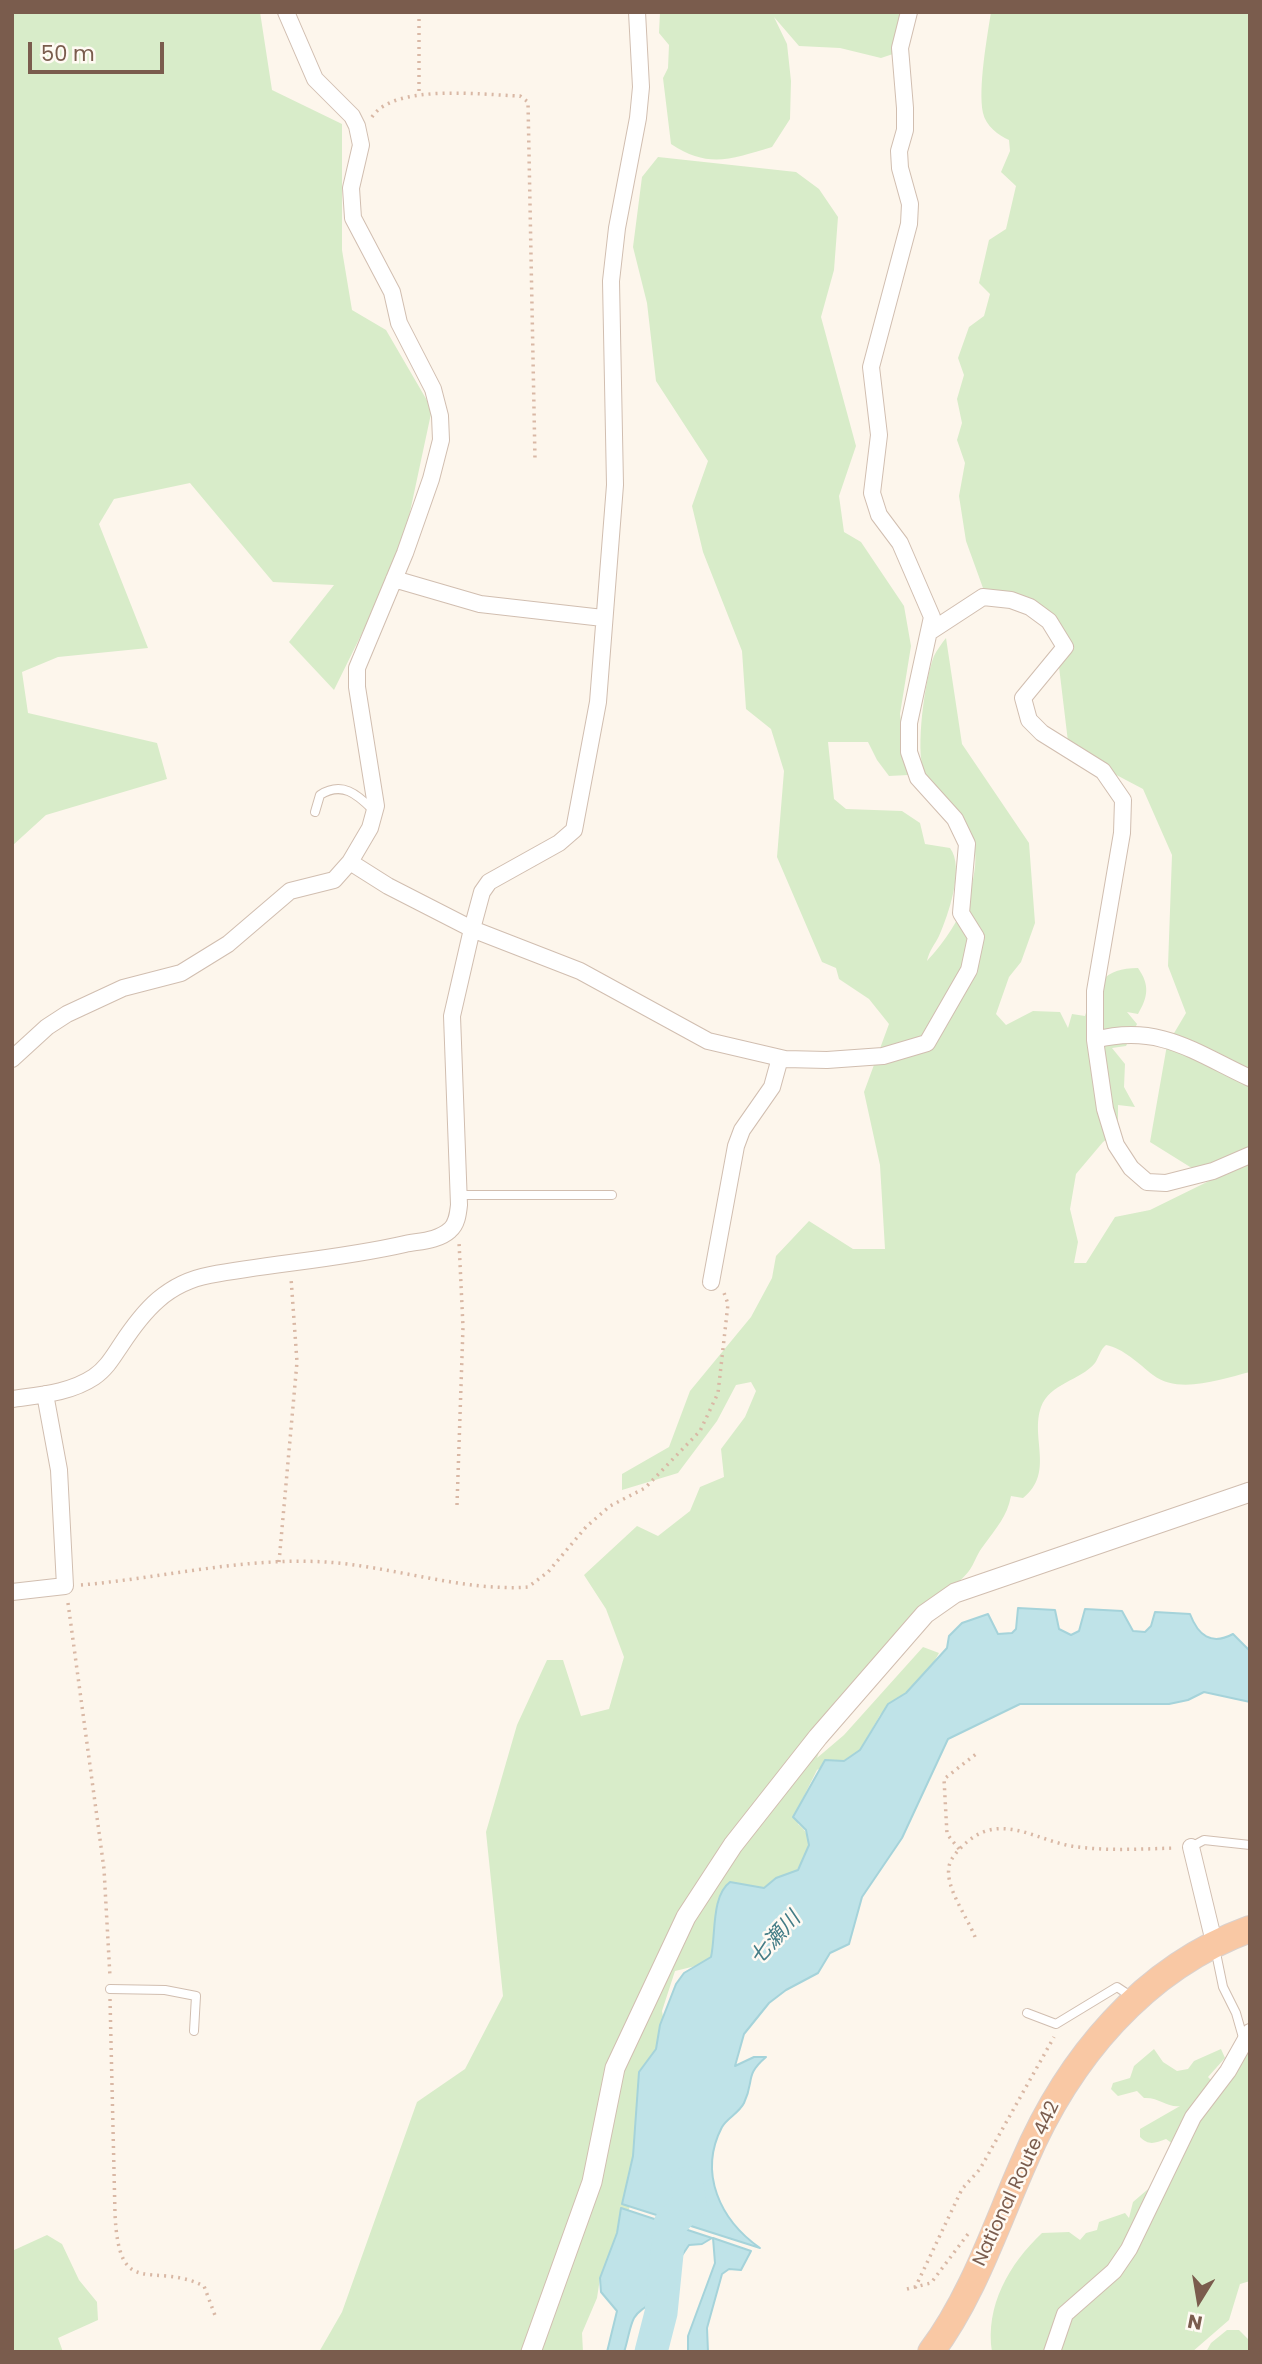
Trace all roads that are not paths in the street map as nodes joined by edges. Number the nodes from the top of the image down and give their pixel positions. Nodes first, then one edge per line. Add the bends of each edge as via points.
1 (286, 12) edge
2 (637, 12) edge
3 (909, 12) edge
4 (394, 579) junction
5 (603, 618) junction
6 (932, 631) junction
7 (314, 812) dead end
8 (375, 812) junction
9 (350, 862) junction
10 (472, 929) junction
11 (1095, 1040) junction
12 (780, 1058) junction
13 (12, 1059) edge
14 (1250, 1078) edge
15 (1250, 1155) edge
16 (459, 1195) junction
17 (612, 1195) dead end
18 (711, 1282) road end
19 (45, 1394) junction
20 (12, 1399) edge
21 (1250, 1492) edge
22 (12, 1592) edge
23 (1250, 1845) edge
24 (1191, 1847) joint
25 (1250, 1929) edge
26 (1214, 1942) junction
27 (110, 1989) dead end
28 (1134, 1999) junction
29 (1027, 2013) dead end
30 (194, 2031) dead end
31 (1247, 2036) edge
32 (531, 2352) edge
33 (931, 2352) edge
34 (1052, 2352) edge

1 - 4 street via 310,71 352,116 361,145 351,188 353,218 392,292 399,323 433,389 440,416 441,440 431,479
2 - 5 street via 639,118 611,281 615,447
3 - 6 street via 900,48 905,130 899,151 909,195 909,224 871,367 879,435 872,494 878,516 900,543 932,617
4 - 5 street via 480,604
4 - 8 street via 356,678
5 - 10 street via 598,702 574,830 489,882
6 - 11 street via 983,597 1011,600 1049,621 1065,647 1023,698 1029,720 1102,771 1123,800 1122,833 1095,991
6 - 12 street via 917,677 909,752 918,778 955,819 967,844 961,913 976,937 969,970 927,1043 856,1060
7 - 8 lane via 320,795 344,788
8 - 9 street
9 - 10 street
9 - 13 street via 334,880 290,891 204,960 173,976 123,988 81,1007 47,1027
10 - 12 street via 580,971 690,1034
10 - 16 street via 452,1016
11 - 14 street via 1124,1033 1179,1043
11 - 15 street via 1105,1109 1116,1145 1147,1182 1190,1177
12 - 18 street via 772,1087 736,1146
16 - 17 lane
16 - 19 street via 452,1229 432,1239 380,1251 207,1275 173,1287 148,1307 101,1373 74,1388
19 - 20 street
19 - 22 street via 59,1470 65,1586
21 - 32 street via 947,1598 925,1614 818,1737 709,1878 625,2045 615,2068 592,2182
23 - 24 lane via 1204,1840
24 - 26 street
25 - 26 highway, National Route 442
26 - 28 highway, National Route 442
26 - 31 lane via 1223,1987
27 - 30 lane via 196,1996
28 - 29 lane via 1117,1987 1056,2025
28 - 33 highway, National Route 442 via 1060,2091 962,2301
31 - 34 street via 1222,2081 1193,2117 1129,2249 1114,2271 1065,2314

